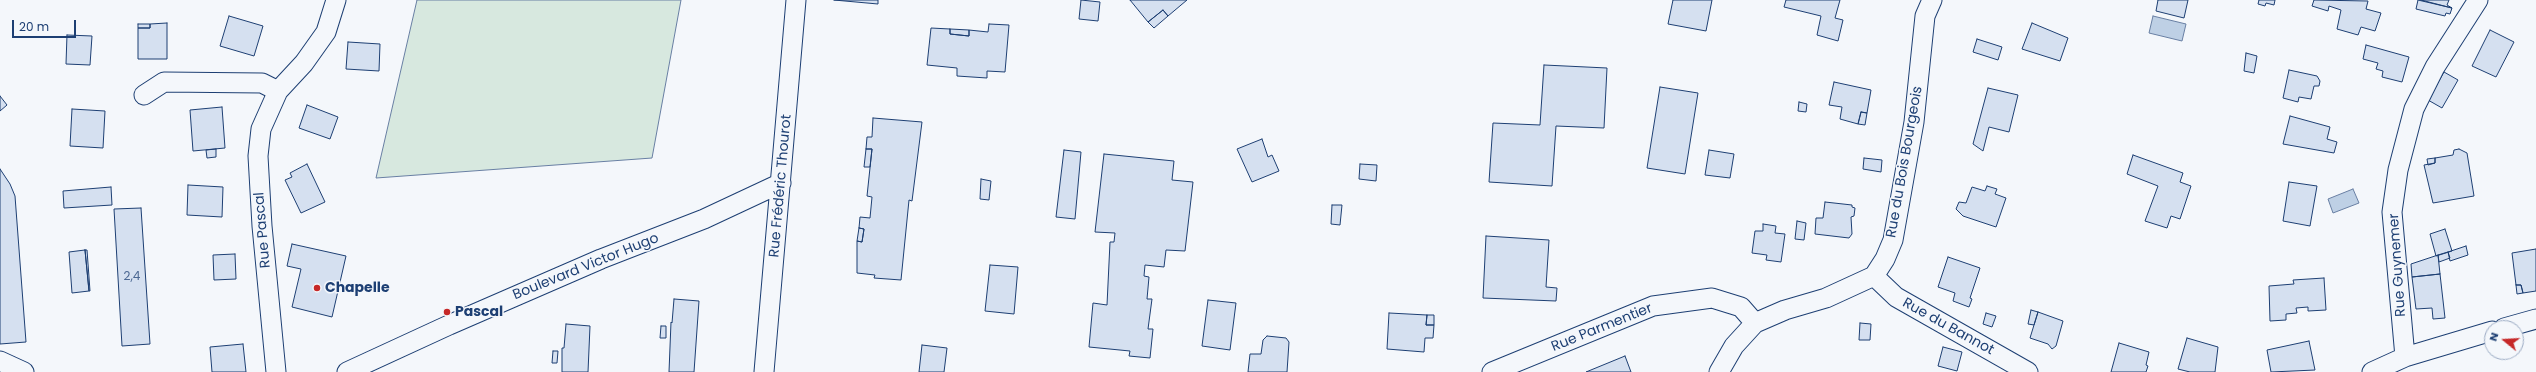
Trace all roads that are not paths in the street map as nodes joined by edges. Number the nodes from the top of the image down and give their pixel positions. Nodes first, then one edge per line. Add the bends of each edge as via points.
1 (336, 0) edge
2 (796, 0) edge
3 (1932, 0) edge
4 (2478, 0) edge
5 (278, 91) junction
6 (144, 95) dead end
7 (781, 183) junction
8 (1874, 276) junction
9 (2536, 318) edge
10 (2524, 322) edge
11 (1755, 323) junction
12 (2484, 334) edge
13 (2405, 357) junction
14 (0, 361) edge
15 (24, 372) edge
16 (276, 372) edge
17 (347, 372) edge
18 (764, 372) edge
19 (1492, 372) edge
20 (1720, 372) edge
21 (2028, 372) edge
22 (2372, 372) edge

1 - 5 street, Rue Pascal via 326,32 304,63
2 - 7 street, Rue Frédéric Thourot
3 - 8 street, Rue du Bois Bourgeois via 1925,16 1914,122 1893,240
4 - 13 street, Rue Guynemer via 2435,67 2414,109 2398,170 2392,212
5 - 6 street via 262,82 164,82
5 - 16 street, Rue Pascal via 261,129 259,150 262,226
7 - 17 street, Boulevard Victor Hugo via 704,219 587,265 444,327
7 - 18 street, Rue Frédéric Thourot
8 - 11 street via 1826,298 1785,310
8 - 21 street, Rue du Bannot via 1896,297
9 - 10 street
11 - 19 street, Rue Parmentier via 1741,307 1712,298 1653,306
11 - 20 street via 1734,346
12 - 13 street
13 - 22 street
14 - 15 street

